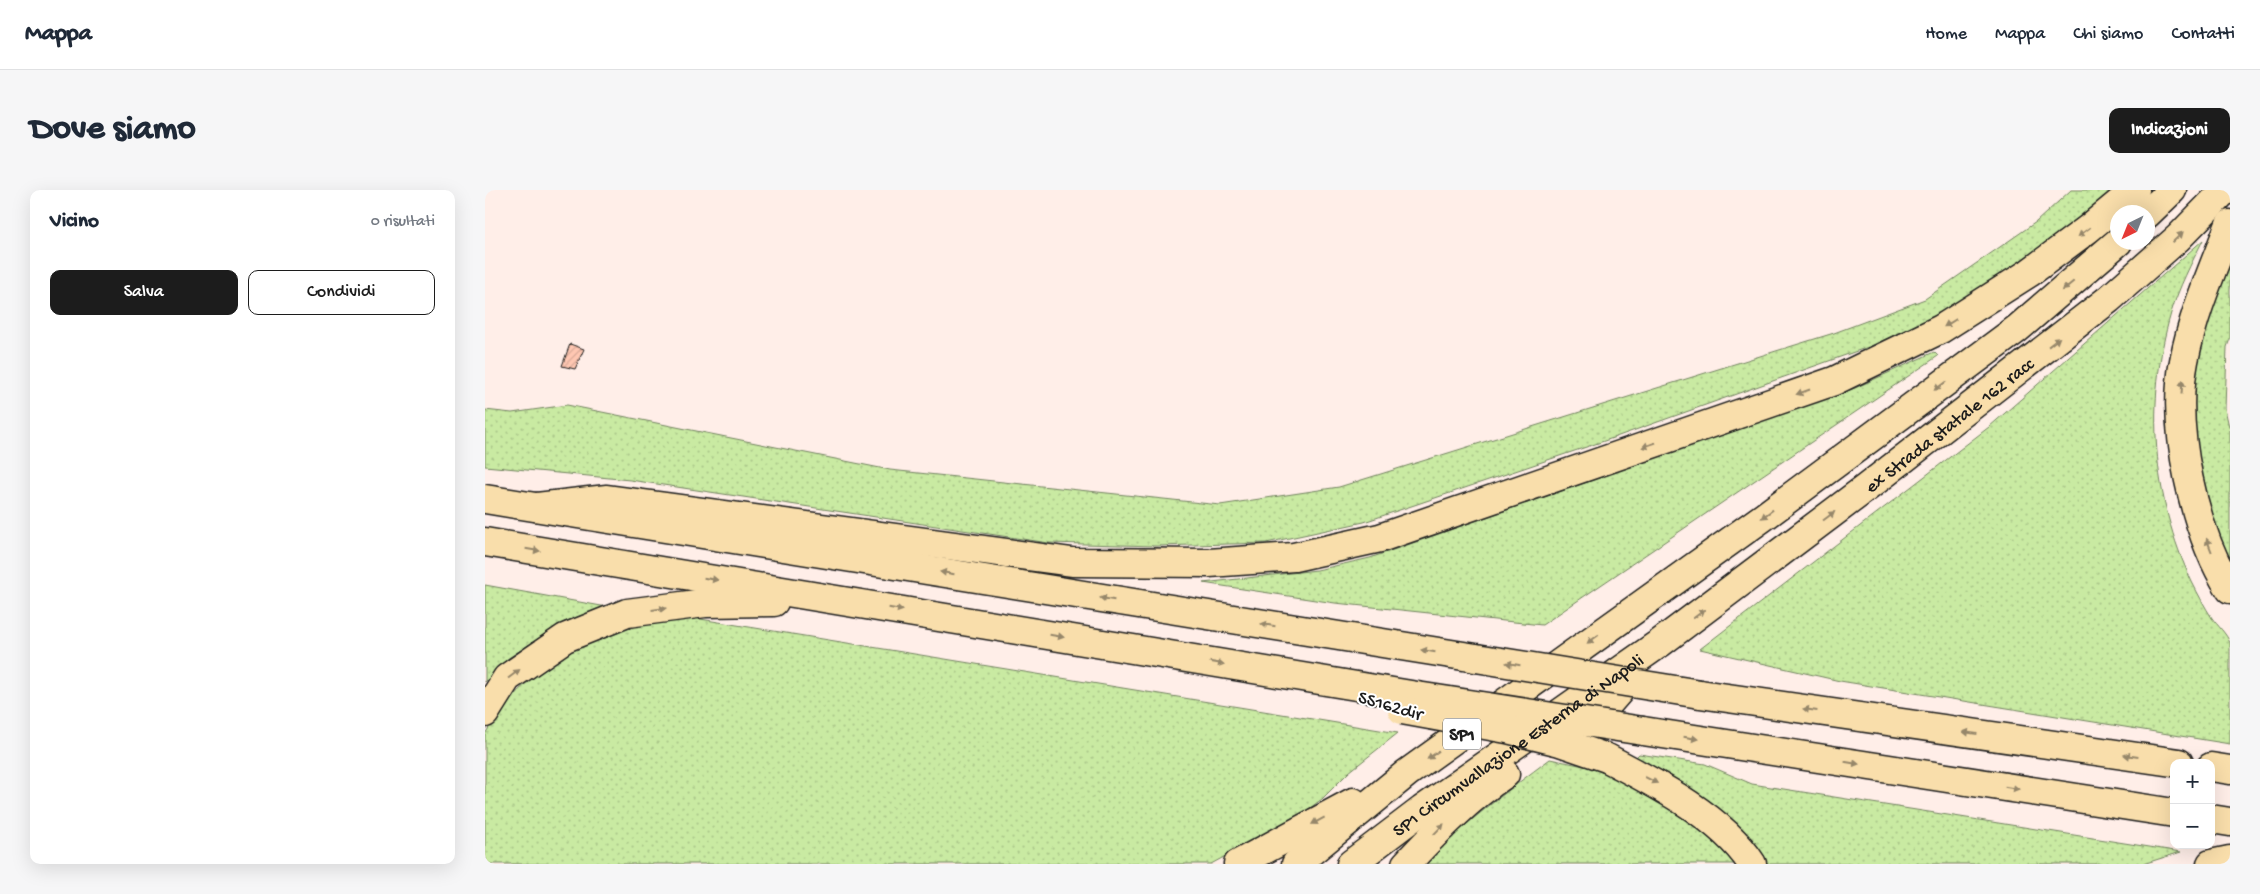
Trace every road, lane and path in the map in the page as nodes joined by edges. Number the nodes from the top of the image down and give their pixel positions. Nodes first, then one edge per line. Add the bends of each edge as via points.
1 (2135, 190) edge
2 (2172, 190) edge
3 (2225, 190) edge
4 (2155, 206) edge
5 (2230, 224) edge
6 (2110, 249) edge
7 (485, 499) edge
8 (537, 507) junction
9 (485, 542) edge
10 (2230, 589) edge
11 (848, 601) junction
12 (1633, 610) joint
13 (1660, 643) junction
14 (1409, 703) junction
15 (485, 713) edge
16 (2170, 762) edge
17 (2215, 768) edge
18 (2230, 770) edge
19 (1407, 774) junction
20 (2170, 812) edge
21 (2215, 820) edge
22 (2230, 822) edge
23 (2230, 860) edge
24 (1238, 864) edge
25 (1296, 864) edge
26 (1351, 864) edge
27 (1406, 864) edge
28 (1752, 864) edge
29 (2211, 864) edge

1 -> 8 highway via 2013,284 1941,329 1834,381 1381,538 1294,558 1209,564 1071,562 607,498
2 - 4 highway
13 -> 3 highway, ex Strada statale 162 racc via 2109,299 2178,238
10 -> 5 highway via 2218,570 2194,506 2180,415 2184,362 2199,304
6 -> 12 highway, ex Strada statale 162 racc via 2017,329
7 - 8 highway
16 -> 8 highway, bridge via 1700,694
9 -> 11 highway
11 -> 14 highway, SS162dir via 1307,678
15 -> 11 highway via 507,678 565,638 627,613 705,603
12 -> 19 highway, SP1 Circumvallazione Esterna di Napoli / SP1
13 - 26 highway, SP1 Circumvallazione Esterna di Napoli / SP1 via 1422,810
27 -> 13 highway via 1449,818 1483,789 1607,705
14 -> 20 highway, bridge via 1643,731
14 -> 28 highway, SS162dir, bridge via 1560,742 1607,758 1684,802 1741,847
17 - 18 highway
19 -> 24 highway
19 - 25 highway, SP1 Circumvallazione Esterna di Napoli / SP1
21 - 22 highway
23 - 29 highway

